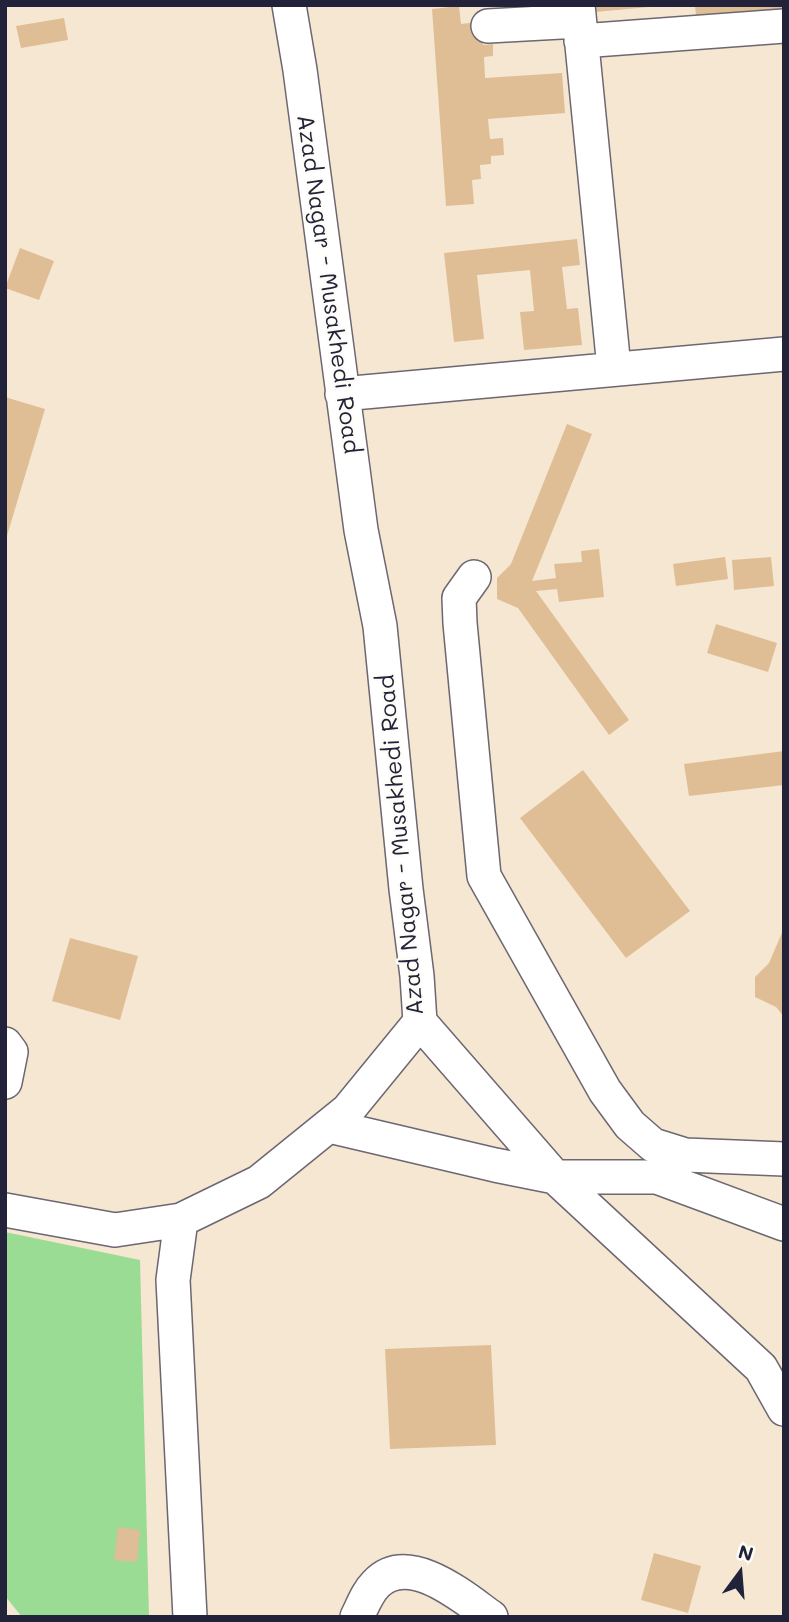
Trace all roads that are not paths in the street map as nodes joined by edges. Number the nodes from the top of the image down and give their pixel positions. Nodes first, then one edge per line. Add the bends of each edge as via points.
1 (289, 5) edge
2 (579, 22) edge
3 (488, 26) dead end
4 (784, 26) edge
5 (784, 354) edge
6 (614, 368) junction
7 (342, 394) junction
8 (474, 577) dead end
9 (420, 1022) junction
10 (5, 1044) edge
11 (5, 1083) edge
12 (329, 1126) junction
13 (784, 1159) edge
14 (658, 1162) junction
15 (555, 1177) junction
16 (5, 1210) edge
17 (181, 1220) junction
18 (784, 1224) edge
19 (784, 1409) edge
20 (190, 1617) edge
21 (357, 1617) edge
22 (491, 1617) edge

1 - 7 street, Azad Nagar - Musakhedi Road
2 - 3 street
2 - 4 street
2 - 6 street
5 - 6 street
6 - 7 street
7 - 9 street, Azad Nagar - Musakhedi Road via 360,530 380,626
8 - 14 street via 459,598 484,876 606,1091 630,1125 653,1145
9 - 12 street, Azad Nagar - Musakhedi Road via 348,1110
9 - 15 street
10 - 11 street via 10,1052
12 - 15 street
12 - 17 street, Azad Nagar - Musakhedi Road via 259,1182
13 - 14 street via 685,1154
14 - 15 street
14 - 18 street
15 - 19 street via 761,1368
16 - 17 street, Azad Nagar - Musakhedi Road via 115,1230
17 - 20 street via 173,1280
21 - 22 street via 369,1593 393,1572 425,1576 447,1586

